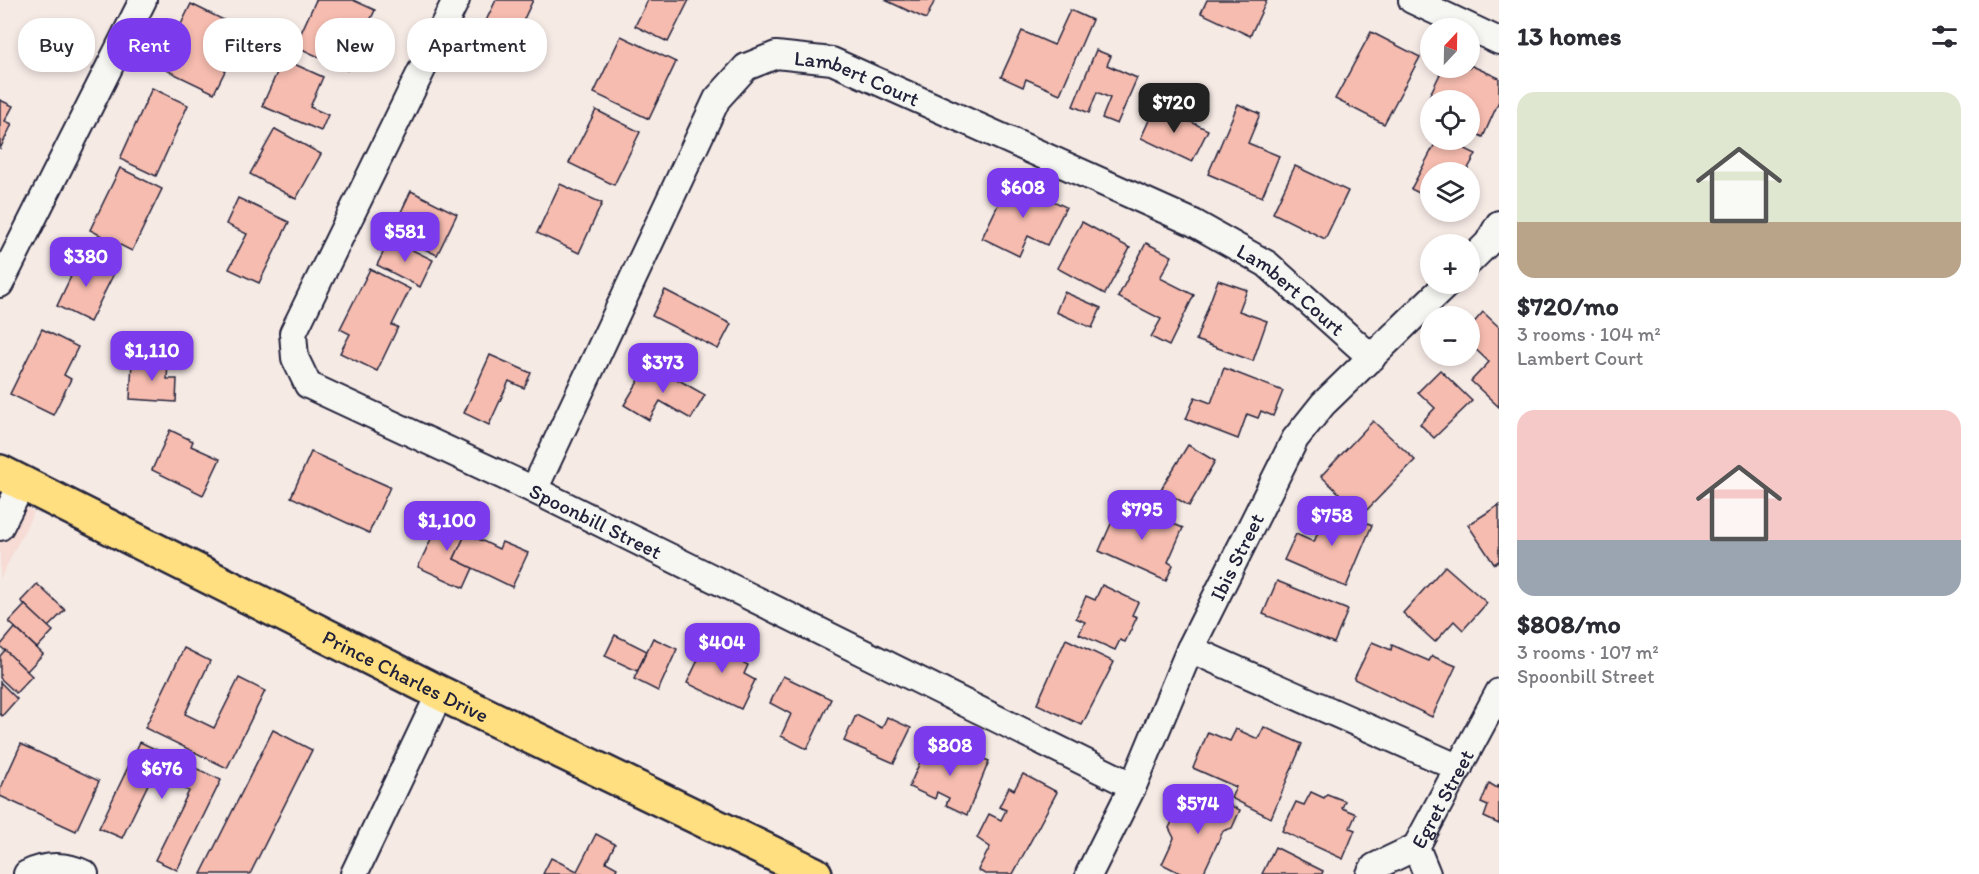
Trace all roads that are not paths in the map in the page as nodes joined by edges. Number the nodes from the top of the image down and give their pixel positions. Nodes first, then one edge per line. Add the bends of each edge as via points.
1 (143, 0) edge
2 (456, 0) edge
3 (1412, 0) edge
4 (1499, 41) edge
5 (1499, 224) edge
6 (1480, 251) edge
7 (0, 284) edge
8 (1437, 294) edge
9 (1372, 358) junction
10 (11, 478) edge
11 (534, 490) junction
12 (0, 527) edge
13 (1190, 649) junction
14 (1499, 692) edge
15 (440, 693) junction
16 (1459, 768) junction
17 (1133, 786) junction
18 (1416, 847) junction
19 (27, 874) edge
20 (85, 874) edge
21 (354, 874) edge
22 (815, 874) edge
23 (1089, 874) edge
24 (1370, 874) edge
25 (1427, 874) edge

1 - 7 street
2 - 11 street, Spoonbill Street via 293,333 295,358 308,385
3 - 4 street
5 - 6 street
8 - 9 street, Ibis Street
9 - 11 street, Lambert Court via 1267,264 1194,223 832,61 776,56 746,68 717,99
9 - 13 street, Ibis Street via 1323,404 1295,439
10 - 12 street
10 - 15 highway, Prince Charles Drive
11 - 17 street, Spoonbill Street
13 - 16 street
13 - 17 street, Ibis Street
14 - 16 street, Egret Street
15 - 21 street
15 - 22 highway, Prince Charles Drive
16 - 18 street, Egret Street
17 - 23 street, Ibis Street
18 - 24 street via 1374,867
18 - 25 street, Egret Street
19 - 20 street via 38,868 59,866

